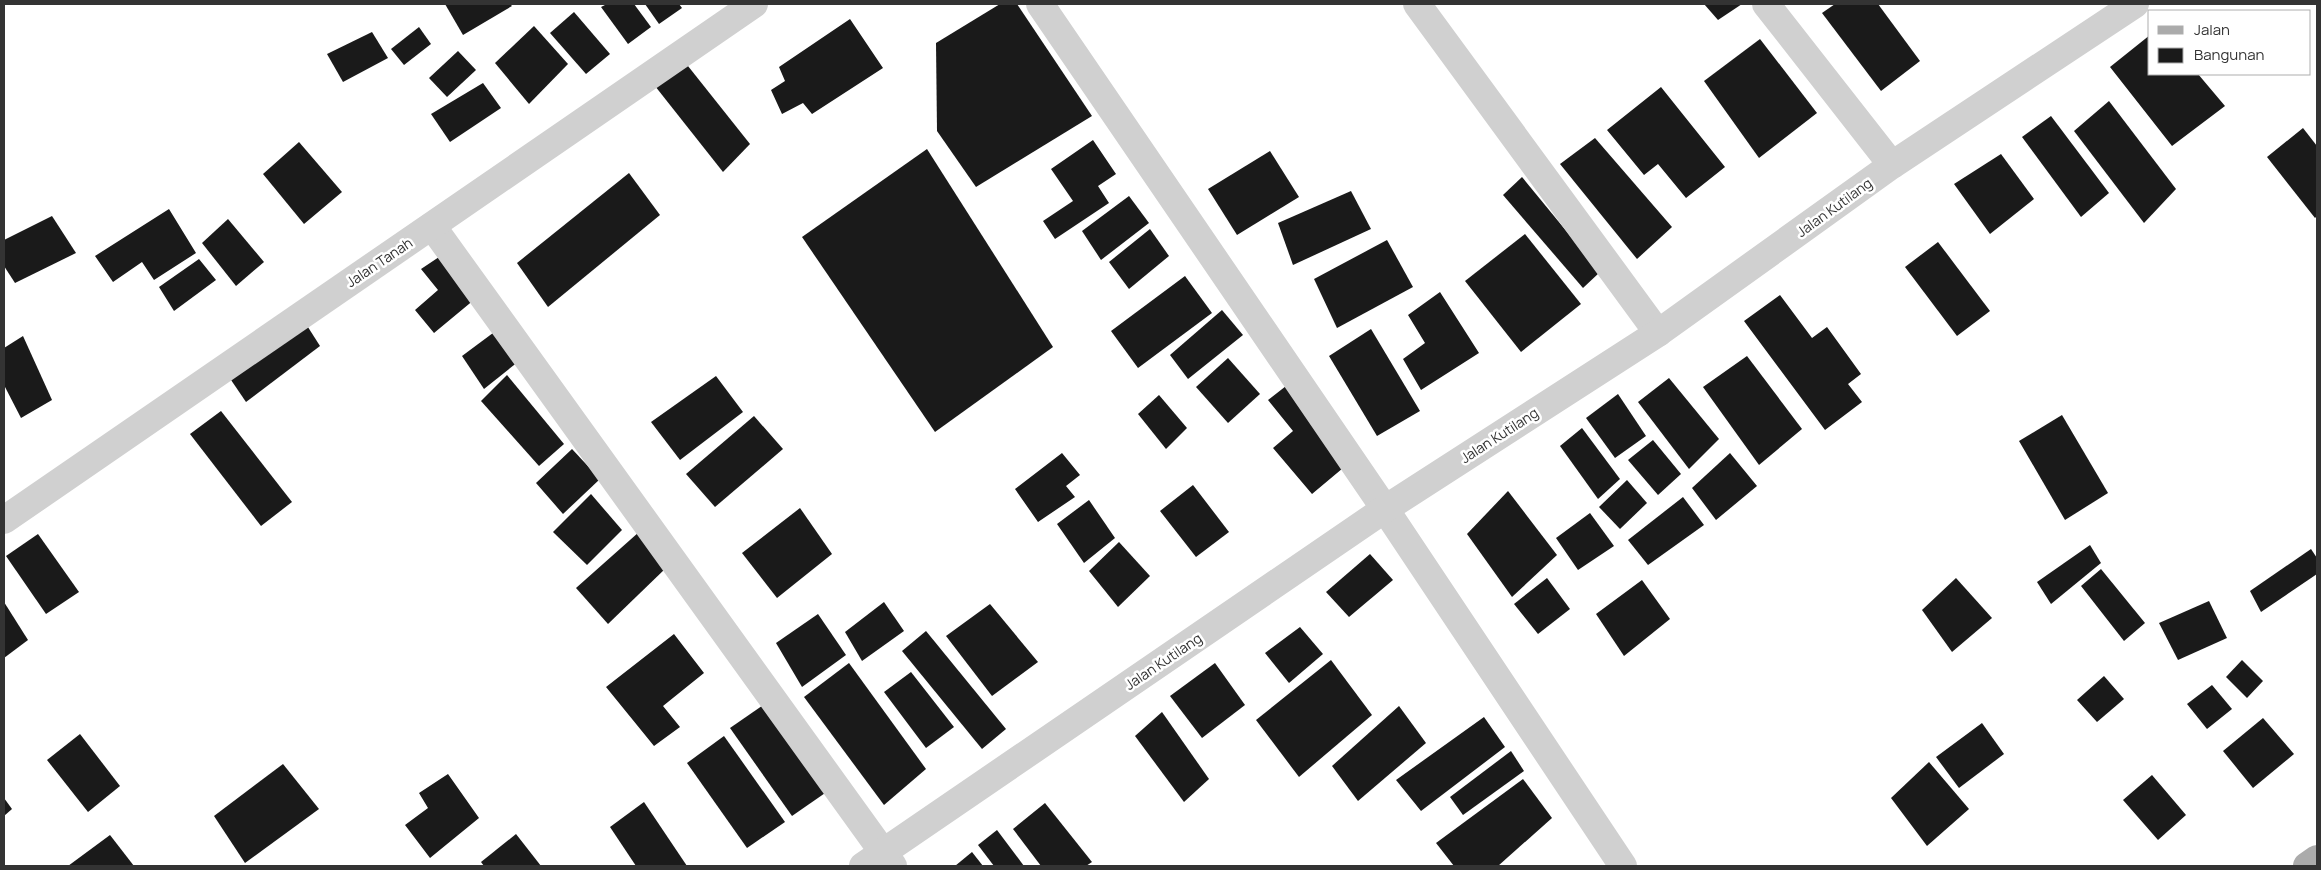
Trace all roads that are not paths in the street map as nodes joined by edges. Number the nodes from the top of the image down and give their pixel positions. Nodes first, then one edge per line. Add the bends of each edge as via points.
1 (754, 4) edge
2 (1040, 4) edge
3 (1417, 4) edge
4 (1766, 4) edge
5 (2135, 4) edge
6 (1892, 165) junction
7 (432, 226) junction
8 (1658, 334) junction
9 (1386, 509) junction
10 (4, 520) edge
11 (2317, 859) edge
12 (880, 862) edge
13 (1623, 866) edge
14 (2307, 866) edge

1 - 7 street, Jalan Tanah
2 - 9 street
3 - 8 street
4 - 6 street
5 - 6 street, Jalan Kutilang
6 - 8 street, Jalan Kutilang
7 - 10 street, Jalan Tanah
7 - 12 street
8 - 9 street, Jalan Kutilang
9 - 12 street, Jalan Kutilang
9 - 13 street
11 - 14 main road

